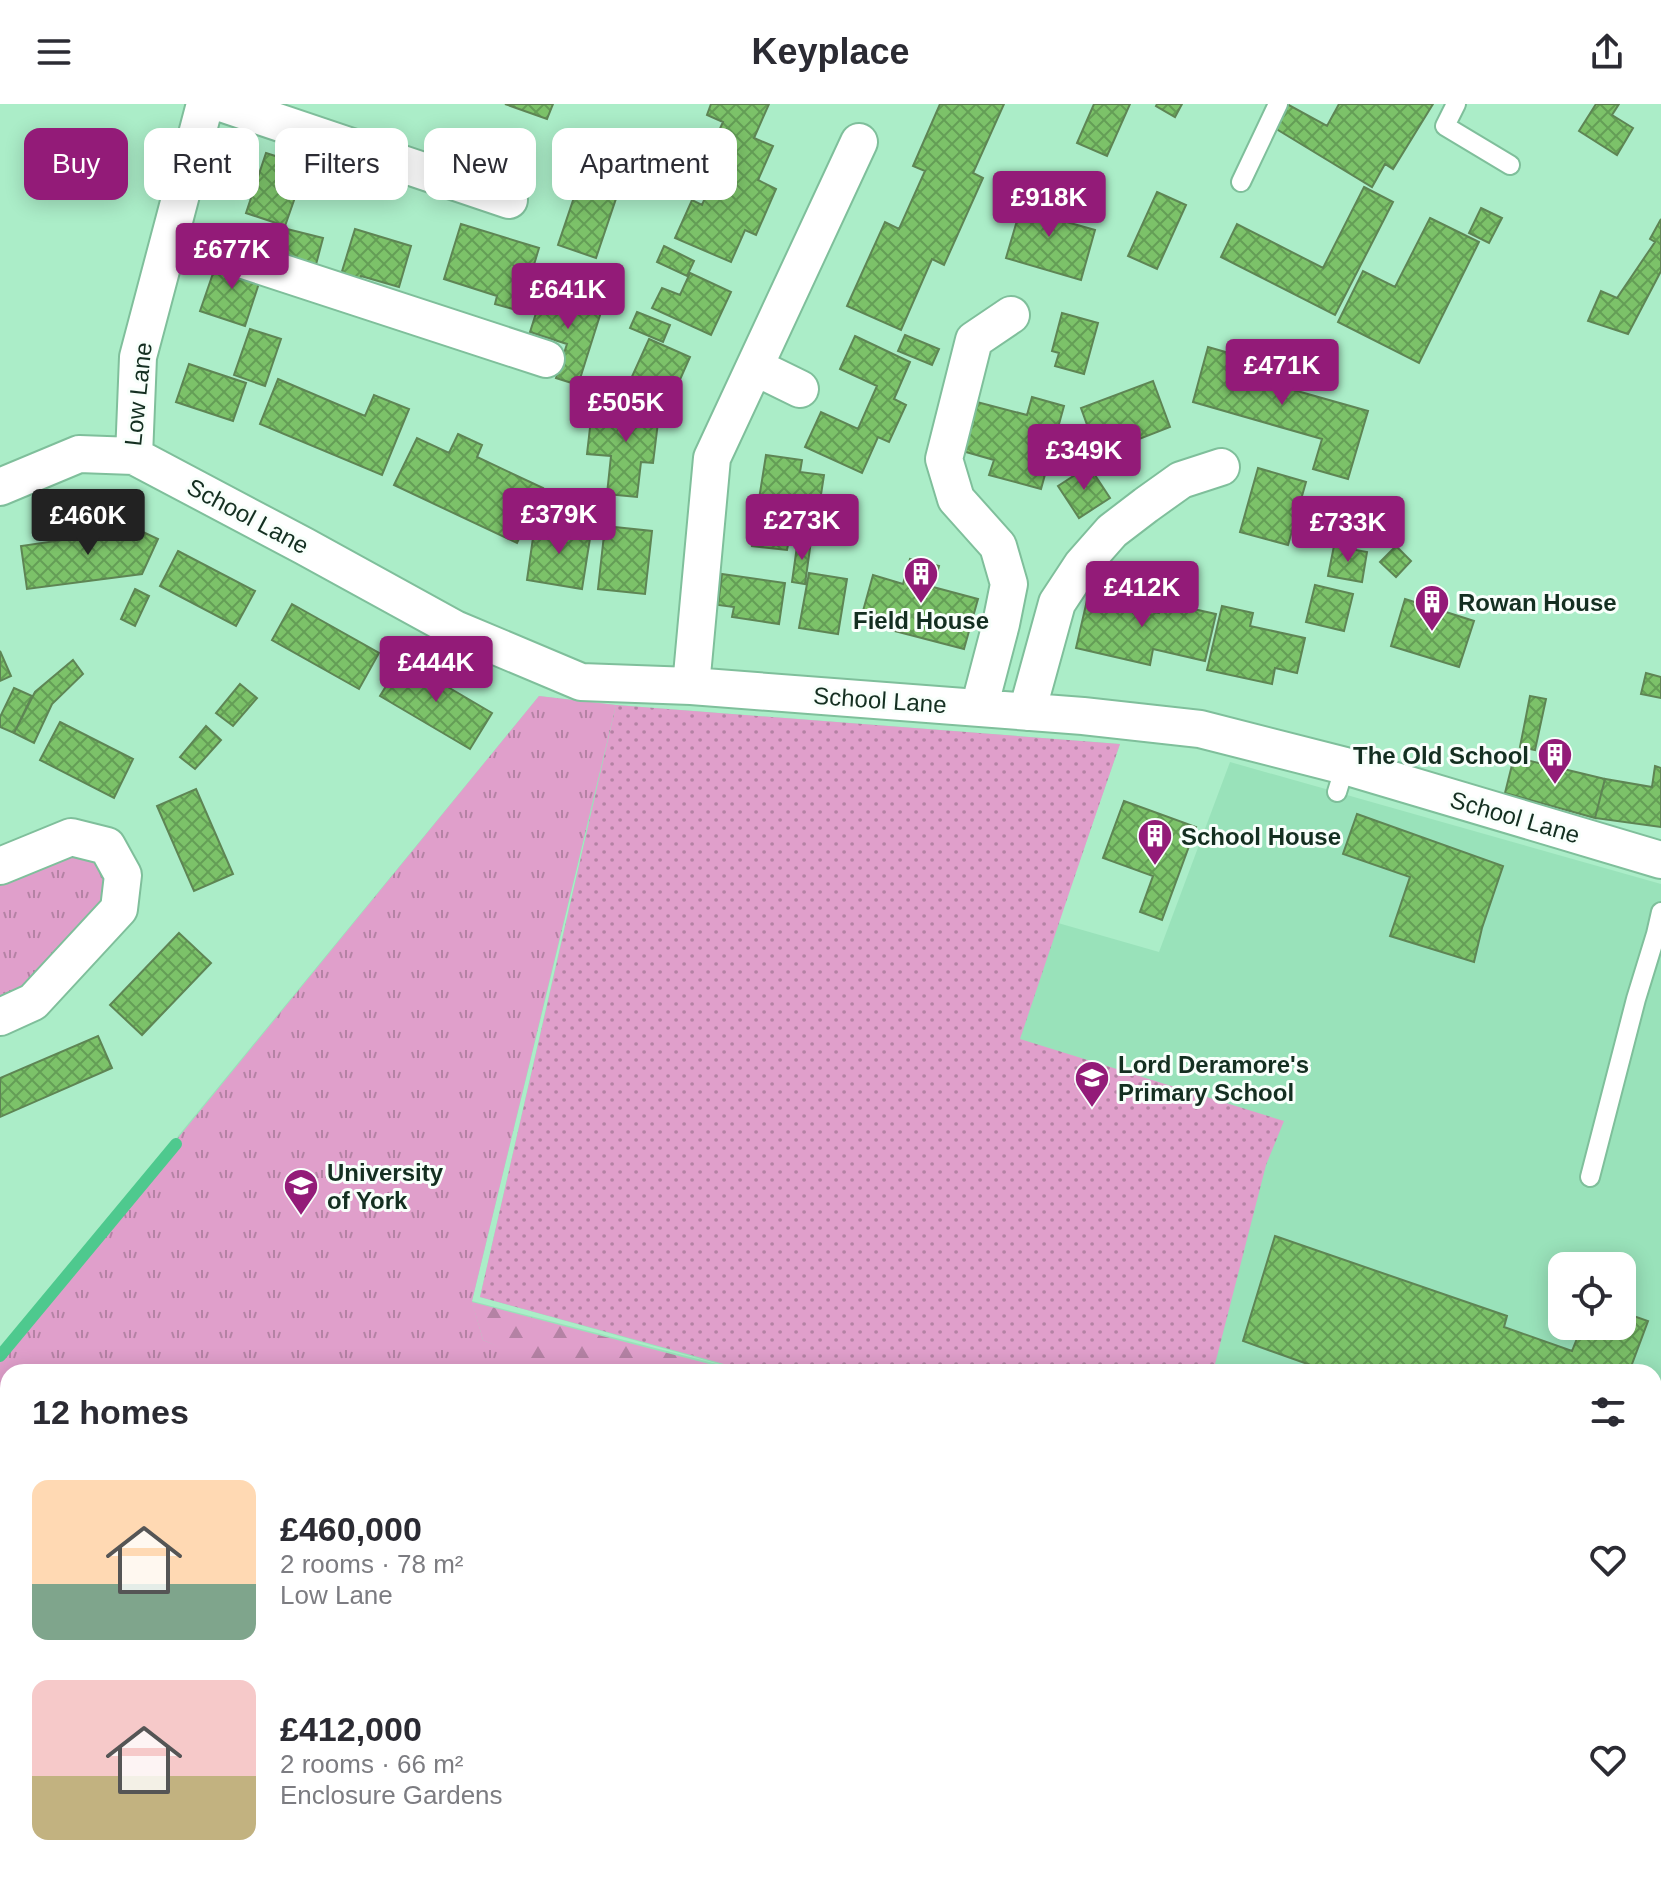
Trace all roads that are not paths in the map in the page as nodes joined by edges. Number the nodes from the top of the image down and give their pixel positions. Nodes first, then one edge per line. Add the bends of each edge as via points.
1 (205, 104) edge
2 (224, 104) edge
3 (1278, 104) edge
4 (1456, 104) edge
5 (859, 142) dead end
6 (1510, 165) dead end
7 (424, 171) edge
8 (1241, 182) dead end
9 (170, 236) junction
10 (1011, 315) dead end
11 (546, 359) dead end
12 (755, 367) junction
13 (800, 389) dead end
14 (134, 456) junction
15 (1221, 467) dead end
16 (0, 487) edge
17 (691, 686) junction
18 (979, 708) junction
19 (1027, 712) junction
20 (1661, 860) edge
21 (0, 866) edge
22 (1661, 912) edge
23 (0, 1017) edge
24 (1590, 1177) dead end

1 - 9 street, Low Lane
2 - 7 street
3 - 8 lane
4 - 6 lane via 1445,126
5 - 12 street
9 - 11 street
9 - 14 street, Low Lane via 138,357
10 - 18 street via 974,340 944,459 956,499 998,546 1009,584
12 - 13 street
12 - 17 street via 712,458
14 - 16 street, Low Lane via 79,454
14 - 17 street, School Lane via 455,629 581,682
15 - 19 street via 1181,480 1112,531 1082,565 1057,603
17 - 18 street, School Lane
18 - 19 street, School Lane
19 - 20 street, School Lane via 1200,729 1341,779
21 - 23 street via 71,837 107,846 123,875 119,909 33,1002
22 - 24 lane

